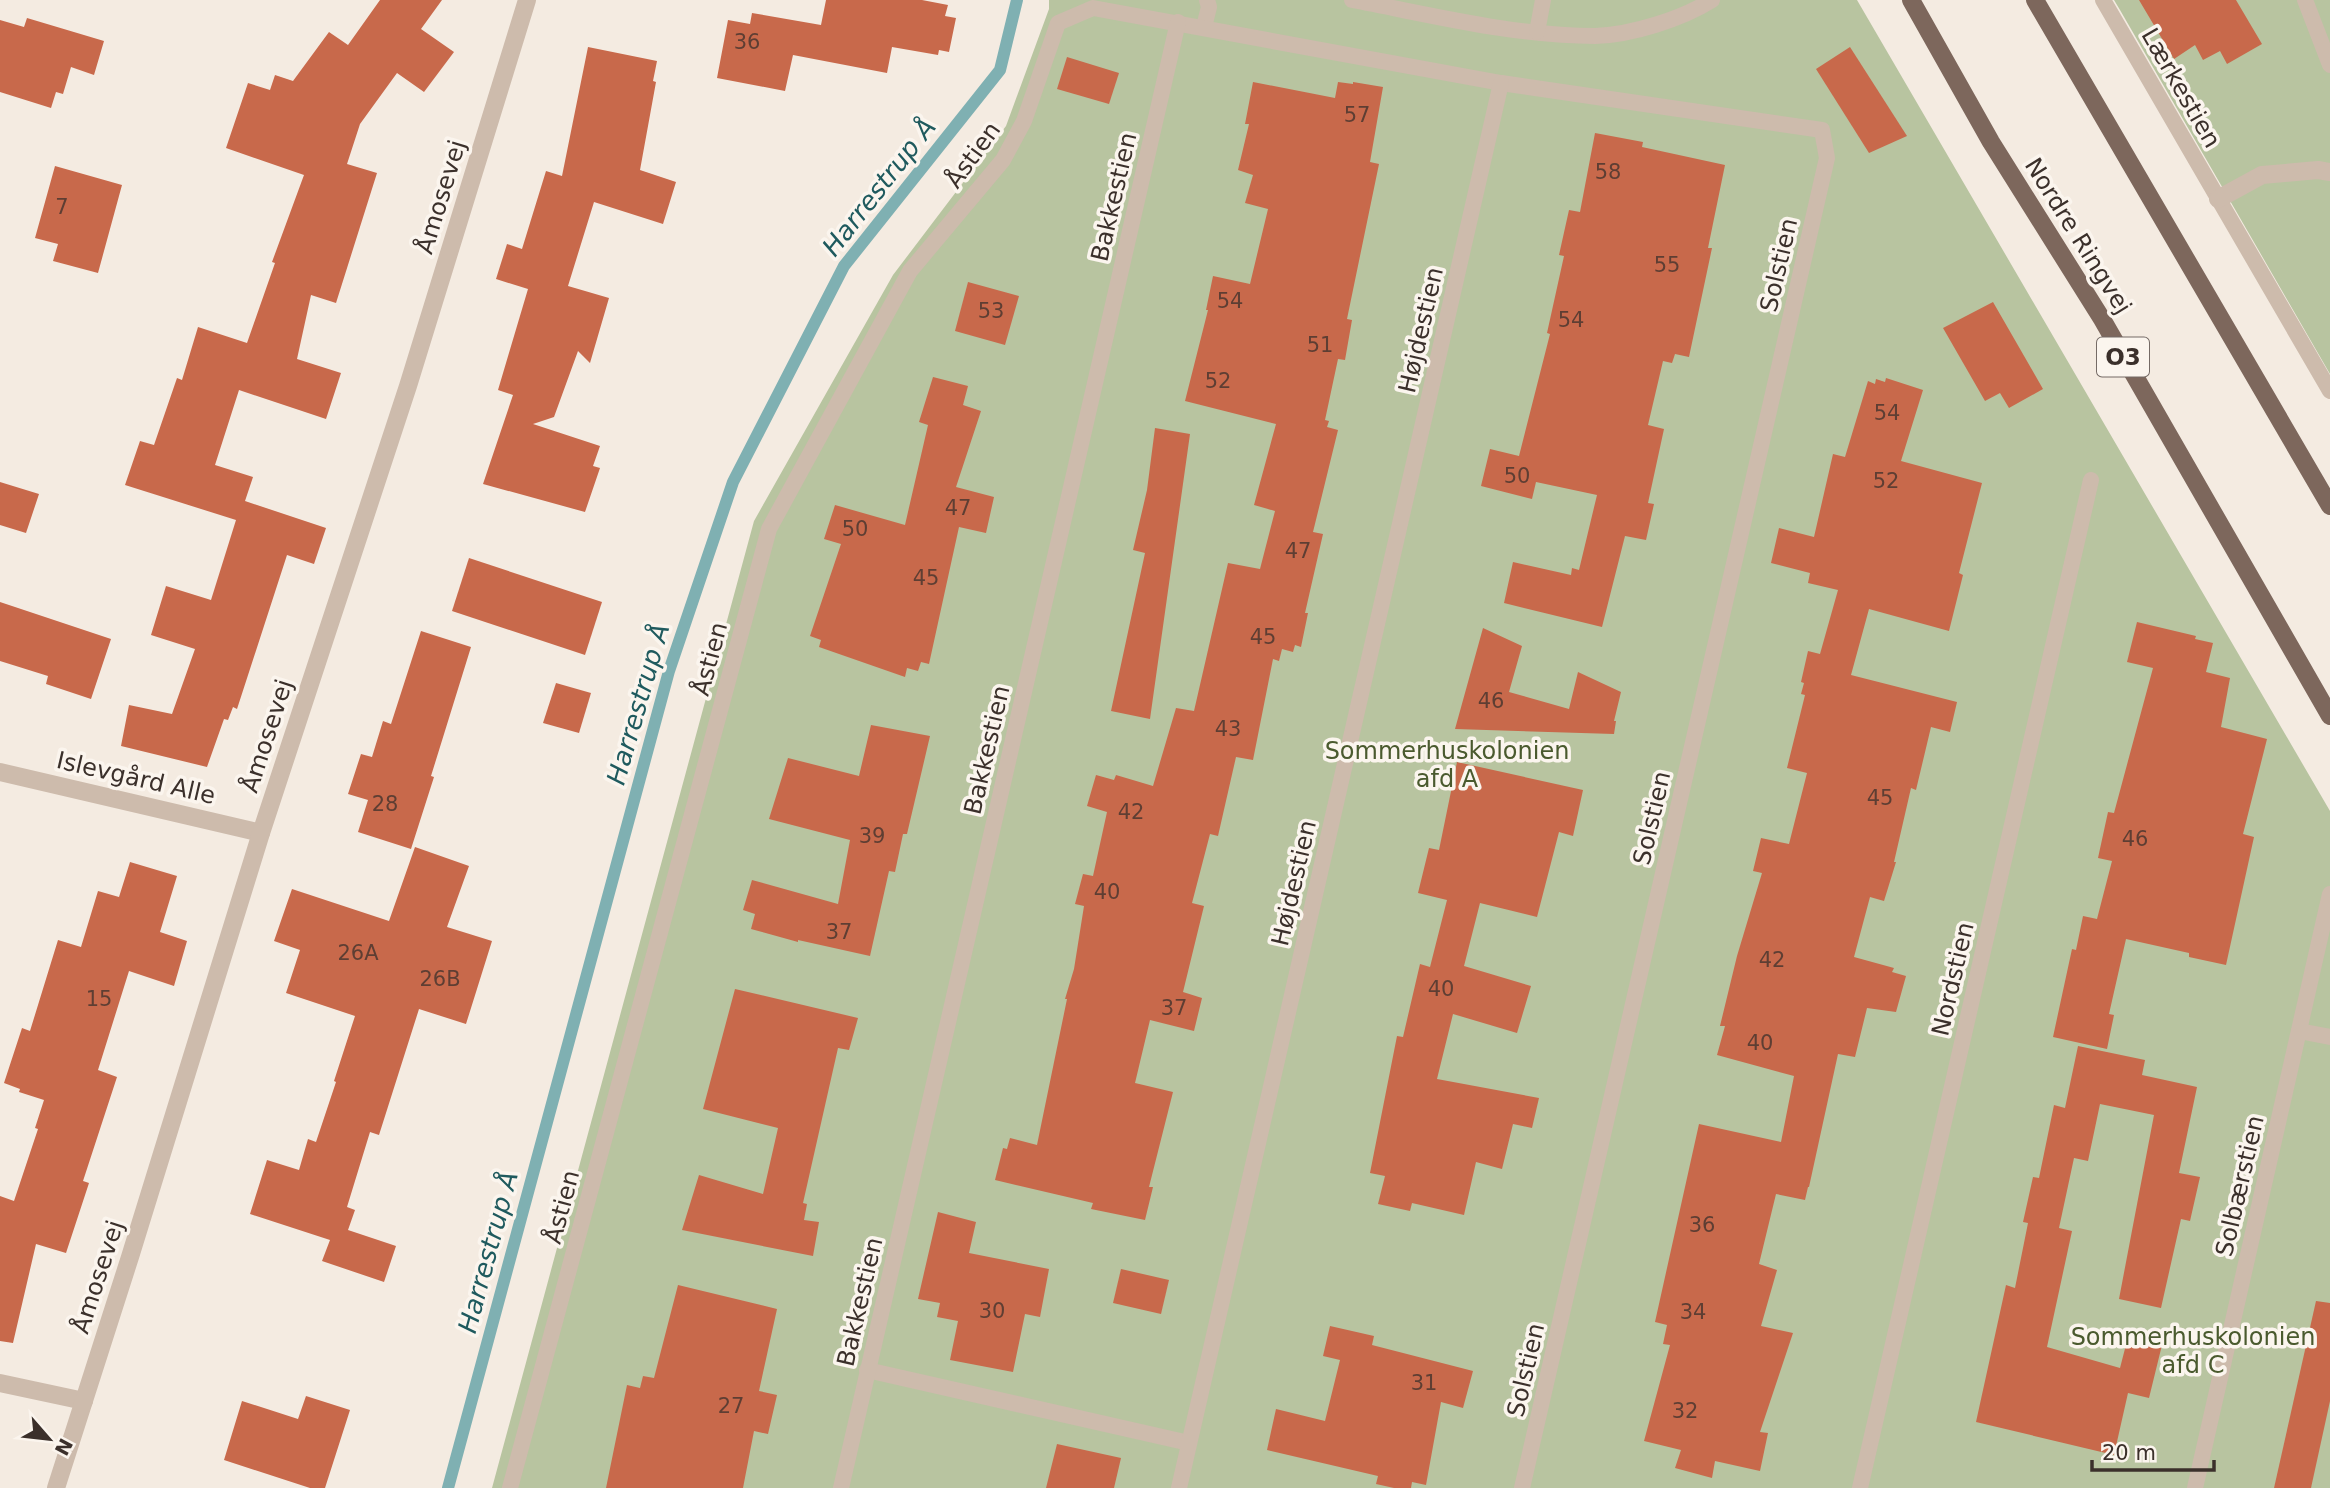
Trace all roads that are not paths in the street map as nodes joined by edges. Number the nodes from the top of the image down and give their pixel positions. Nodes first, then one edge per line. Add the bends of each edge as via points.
1 (527, 0) edge
2 (1207, 0) edge
3 (1352, 0) edge
4 (1543, 0) edge
5 (1712, 0) edge
6 (1911, 0) edge
7 (2035, 0) edge
8 (2103, 0) edge
9 (2305, 0) edge
10 (1178, 22) junction
11 (1204, 27) junction
12 (1537, 32) junction
13 (2330, 65) edge
14 (1501, 83) junction
15 (1827, 158) joint
16 (2330, 172) edge
17 (2218, 199) junction
18 (2330, 391) edge
19 (2091, 480) dead end
20 (2330, 506) edge
21 (2330, 716) edge
22 (0, 772) edge
23 (261, 832) junction
24 (2330, 894) edge
25 (2299, 1031) junction
26 (2330, 1037) edge
27 (867, 1370) junction
28 (0, 1383) edge
29 (84, 1401) junction
30 (1189, 1443) junction
31 (56, 1488) edge
32 (510, 1488) edge
33 (841, 1488) edge
34 (1179, 1488) edge
35 (1522, 1488) edge
36 (1860, 1488) edge
37 (2195, 1488) edge

1 - 23 street, Åmosevej via 408,386
2 - 11 lane
3 - 12 lane
4 - 12 lane
5 - 12 lane via 1650,27 1598,36
6 - 21 main road, Nordre Ringvej / O3 via 1991,142 2102,319
7 - 20 main road
8 - 17 lane, Lærkestien
9 - 13 lane
10 - 11 lane, Åstien
10 - 27 lane, Bakkestien
10 - 32 lane, Åstien via 1093,8 1058,23 1024,121 1003,160 910,271 769,529
11 - 14 lane, Åstien
14 - 15 lane, Åstien via 1822,130
14 - 30 lane, Højdestien
15 - 35 lane, Solstien
16 - 17 street via 2262,175
17 - 18 lane, Lærkestien
19 - 36 lane, Nordstien
22 - 23 street, Islevgård Alle
23 - 29 street, Åmosevej
24 - 25 lane, Solbærstien
25 - 26 lane
25 - 37 lane, Solbærstien
27 - 30 lane
27 - 33 lane, Bakkestien
28 - 29 street
29 - 31 street, Åmosevej
30 - 34 lane, Højdestien

